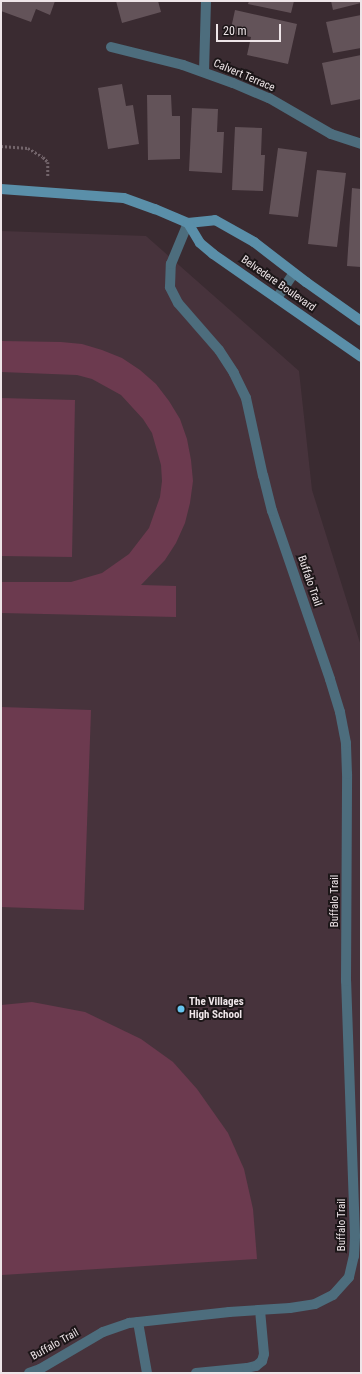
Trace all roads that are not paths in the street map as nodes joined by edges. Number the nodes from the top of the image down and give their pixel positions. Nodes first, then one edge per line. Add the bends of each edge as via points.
1 (206, 1) edge
2 (111, 47) dead end
3 (204, 72) junction
4 (361, 144) edge
5 (1, 189) edge
6 (188, 223) junction
7 (294, 273) junction
8 (277, 298) junction
9 (361, 322) edge
10 (361, 358) edge
11 (260, 1310) junction
12 (138, 1322) junction
13 (29, 1373) edge
14 (147, 1373) edge
15 (196, 1373) edge

1 - 3 street
2 - 3 street, Calvert Terrace
3 - 4 street, Calvert Terrace via 270,98 331,134
5 - 6 street, Belvedere Boulevard via 124,198
6 - 7 street, Belvedere Boulevard via 215,220 254,242
6 - 8 street, Belvedere Boulevard via 200,243
6 - 11 street, Buffalo Trail via 171,264 170,287 178,303 219,350 246,398 272,511 330,679 346,743 346,981 354,1256 349,1277 333,1295 315,1304
7 - 8 street
7 - 9 street, Belvedere Boulevard
8 - 10 street, Belvedere Boulevard
11 - 12 street, Buffalo Trail
11 - 15 street via 264,1354 262,1361 247,1368
12 - 13 street, Buffalo Trail via 103,1332
12 - 14 street

